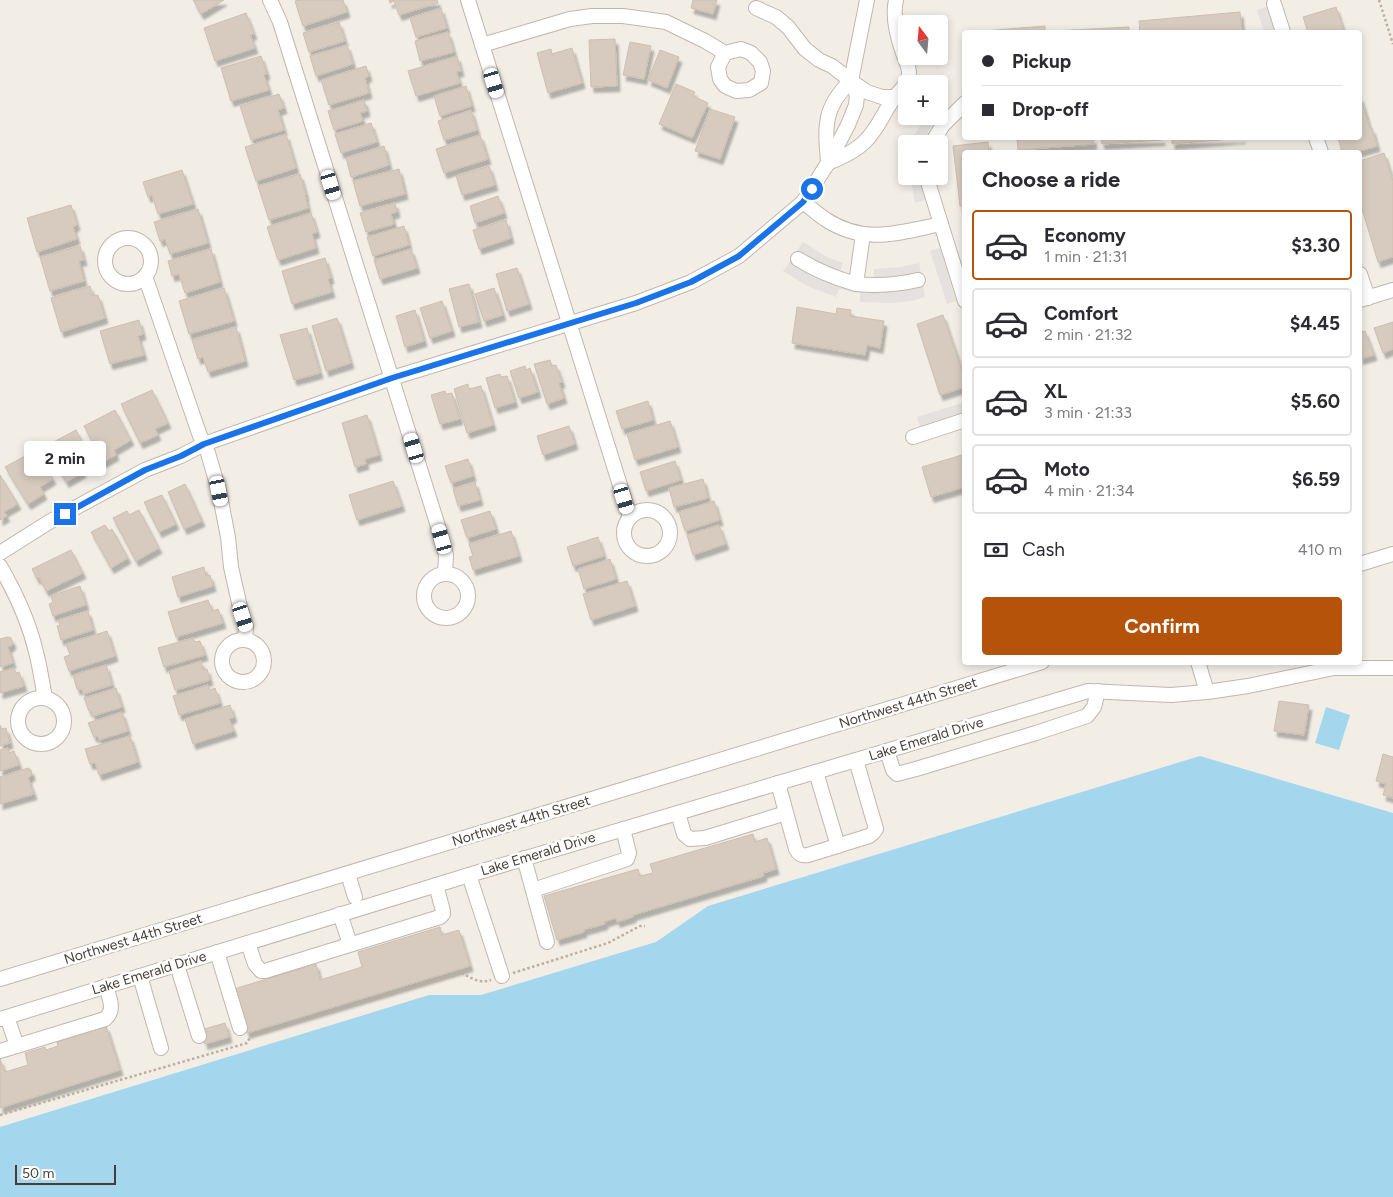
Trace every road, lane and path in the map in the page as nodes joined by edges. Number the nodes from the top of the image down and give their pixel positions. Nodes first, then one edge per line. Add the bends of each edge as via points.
1 (270, 0) edge
2 (468, 0) edge
3 (867, 0) edge
4 (896, 0) edge
5 (1379, 0) edge
6 (1274, 4) dead end
7 (756, 8) dead end
8 (1281, 30) edge
9 (1393, 44) edge
10 (482, 45) junction
11 (724, 53) dead end
12 (851, 81) junction
13 (894, 97) junction
14 (962, 106) edge
15 (937, 135) edge
16 (828, 163) junction
17 (929, 185) edge
18 (803, 202) junction
19 (941, 224) junction
20 (864, 234) junction
21 (798, 259) dead end
22 (145, 276) dead end
23 (918, 280) dead end
24 (856, 284) junction
25 (1362, 286) edge
26 (1393, 290) edge
27 (962, 291) edge
28 (1364, 299) edge
29 (569, 323) junction
30 (392, 378) junction
31 (962, 421) edge
32 (913, 437) dead end
33 (204, 444) junction
34 (630, 517) dead end
35 (0, 553) edge
36 (1393, 554) edge
37 (1362, 563) edge
38 (0, 566) edge
39 (445, 574) dead end
40 (245, 640) dead end
41 (1032, 665) edge
42 (1199, 665) edge
43 (1393, 668) edge
44 (1098, 691) junction
45 (1207, 692) junction
46 (45, 698) dead end
47 (887, 751) junction
48 (856, 760) junction
49 (816, 772) junction
50 (778, 783) junction
51 (678, 813) junction
52 (786, 813) junction
53 (622, 829) junction
54 (838, 846) junction
55 (524, 858) junction
56 (348, 874) junction
57 (470, 875) junction
58 (436, 885) junction
59 (533, 890) junction
60 (355, 897) dead end
61 (340, 914) junction
62 (645, 926) dead end
63 (547, 942) dead end
64 (248, 943) junction
65 (350, 944) junction
66 (216, 952) junction
67 (177, 965) junction
68 (140, 976) junction
69 (502, 976) junction
70 (0, 979) edge
71 (106, 986) junction
72 (4, 1018) edge
73 (240, 1028) dead end
74 (199, 1036) dead end
75 (17, 1046) junction
76 (161, 1048) dead end
77 (0, 1051) edge
78 (0, 1115) edge

1 - 30 street via 280,22
2 - 10 street
3 - 12 street
4 - 13 street via 898,38 909,75 903,89
5 - 9 path
6 - 8 street
7 - 12 street via 776,17 805,49
10 - 11 street via 570,19 624,16 666,22 705,40
10 - 29 street
12 - 13 street via 867,92
12 - 16 street via 842,89 830,110 826,131
12 - 16 street via 857,95 856,105
13 - 16 street via 872,134 862,144
14 - 15 street
16 - 18 street
17 - 19 street
18 - 20 street via 844,229
18 - 29 street via 739,256 691,282
19 - 20 street via 897,234
19 - 27 street
20 - 24 street
21 - 24 street via 835,278
22 - 33 street
23 - 24 street via 875,286
25 - 28 street
26 - 28 street
29 - 30 street
29 - 34 street
30 - 33 street
30 - 39 street via 446,555
31 - 32 street
33 - 35 street via 145,470 49,522
33 - 40 street via 219,491 231,567 246,627
36 - 37 street
38 - 46 street via 11,585 36,651
41 - 56 street, Northwest 44th Street
42 - 45 street
43 - 45 street, Lake Emerald Drive via 1334,668
44 - 45 street, Lake Emerald Drive via 1170,695
44 - 47 street, Lake Emerald Drive via 1088,691
44 - 47 street via 1088,716 916,769 897,774
47 - 48 street, Lake Emerald Drive
48 - 49 street, Lake Emerald Drive
48 - 54 street via 876,829 869,836
49 - 50 street, Lake Emerald Drive
49 - 54 street
50 - 51 street, Lake Emerald Drive
50 - 52 street
51 - 52 street via 684,834 690,839 705,838
51 - 53 street, Lake Emerald Drive
52 - 54 street via 796,849 802,856
53 - 55 street, Lake Emerald Drive
53 - 59 street via 629,853 627,859
55 - 57 street, Lake Emerald Drive
55 - 59 street
56 - 60 street
56 - 70 street, Northwest 44th Street
57 - 58 street, Lake Emerald Drive
57 - 69 street, Lake Emerald Drive
58 - 61 street, Lake Emerald Drive
58 - 65 street via 443,911 440,917
59 - 63 street
61 - 64 street, Lake Emerald Drive
61 - 65 street
62 - 69 path via 608,943
64 - 65 street via 262,971
64 - 66 street, Lake Emerald Drive
66 - 67 street, Lake Emerald Drive
66 - 73 street
67 - 68 street, Lake Emerald Drive
67 - 74 street
68 - 71 street, Lake Emerald Drive
68 - 76 street
69 - 78 path via 484,982 461,973 250,1036 247,1043
71 - 72 street, Lake Emerald Drive
71 - 75 street via 112,1010 105,1019
72 - 75 street
75 - 77 street

